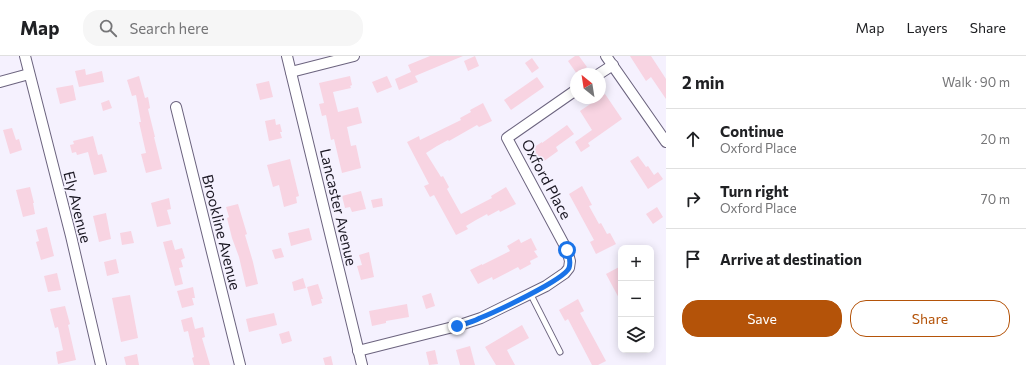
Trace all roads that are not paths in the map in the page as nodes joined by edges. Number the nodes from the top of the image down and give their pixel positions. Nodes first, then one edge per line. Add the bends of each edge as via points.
1 (25, 56) edge
2 (287, 56) edge
3 (354, 56) edge
4 (606, 56) edge
5 (613, 65) junction
6 (606, 70) edge
7 (291, 72) junction
8 (29, 74) junction
9 (0, 82) edge
10 (570, 94) edge
11 (176, 107) dead end
12 (666, 142) edge
13 (530, 293) junction
14 (358, 350) junction
15 (560, 352) dead end
16 (101, 365) edge
17 (240, 365) edge
18 (362, 365) edge

1 - 8 street, Ely Avenue
2 - 7 street, Lancaster Avenue
3 - 7 street
4 - 5 street
5 - 6 street
5 - 12 street
7 - 14 street, Lancaster Avenue
8 - 9 street
8 - 16 street, Ely Avenue
10 - 13 street, Oxford Place via 507,138 567,250 570,261 566,273
11 - 17 street, Brookline Avenue
13 - 14 street, Oxford Place via 469,323
13 - 15 lane
14 - 18 street, Lancaster Avenue

